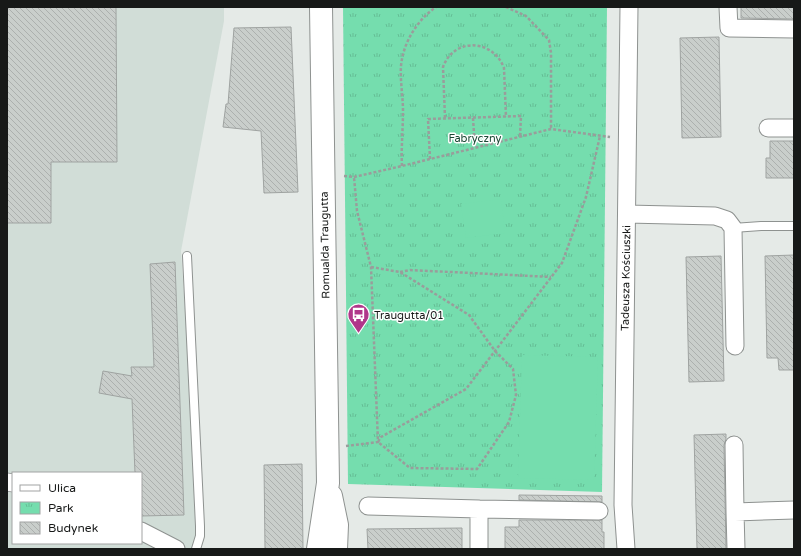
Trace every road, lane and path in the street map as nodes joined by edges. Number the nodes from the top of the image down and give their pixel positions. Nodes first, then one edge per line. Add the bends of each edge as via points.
1 (321, 7) edge
2 (436, 7) edge
3 (506, 7) edge
4 (629, 7) edge
5 (728, 7) edge
6 (794, 29) edge
7 (506, 117) junction
8 (445, 118) junction
9 (473, 118) junction
10 (768, 128) dead end
11 (794, 128) edge
12 (551, 129) junction
13 (520, 136) junction
14 (600, 136) junction
15 (615, 138) dead end
16 (475, 148) junction
17 (430, 159) junction
18 (402, 166) junction
19 (324, 177) junction
20 (354, 177) junction
21 (627, 214) junction
22 (794, 226) edge
23 (734, 228) junction
24 (187, 256) dead end
25 (370, 267) junction
26 (400, 272) junction
27 (551, 277) junction
28 (735, 346) dead end
29 (495, 351) junction
30 (378, 442) junction
31 (734, 445) dead end
32 (328, 446) junction
33 (328, 483) junction
34 (368, 506) dead end
35 (479, 509) junction
36 (794, 510) edge
37 (599, 511) dead end
38 (735, 512) junction
39 (142, 532) edge
40 (173, 548) edge
41 (196, 549) edge
42 (318, 549) edge
43 (336, 549) edge
44 (479, 549) edge
45 (626, 549) edge
46 (736, 549) edge

1 - 19 main road, Romualda Traugutta
2 - 18 path via 428,12 416,28 407,42 402,57
3 - 12 path via 526,16 549,40
4 - 21 street, Tadeusza Kościuszki
5 - 6 street via 729,28
7 - 8 path via 502,63 482,46 470,45 458,48 446,59 443,66
7 - 9 path
7 - 13 path via 521,116
8 - 9 path
8 - 17 path via 428,119
9 - 16 path
10 - 11 street
12 - 13 path
12 - 14 path
13 - 16 path
14 - 15 path
14 - 27 path via 586,197 566,256
16 - 17 path
17 - 18 path
18 - 20 path
19 - 20 path
19 - 32 main road, Romualda Traugutta
20 - 25 path via 358,212
21 - 23 street via 715,216 727,220
21 - 45 street, Tadeusza Kościuszki via 623,505
22 - 23 lane
23 - 28 street
24 - 41 lane via 200,526
25 - 26 path
25 - 30 path
26 - 27 path via 410,270
26 - 29 path via 469,315
27 - 29 path
29 - 30 path via 466,389 381,437
29 - 30 path via 513,368 516,395 509,422 477,469 410,468
30 - 32 path
31 - 38 street
32 - 33 main road, Romualda Traugutta
33 - 42 main road, Romualda Traugutta
33 - 43 main road, Romualda Traugutta via 338,525
34 - 35 street
35 - 37 street
35 - 44 street
36 - 38 street
38 - 46 street
39 - 40 street

